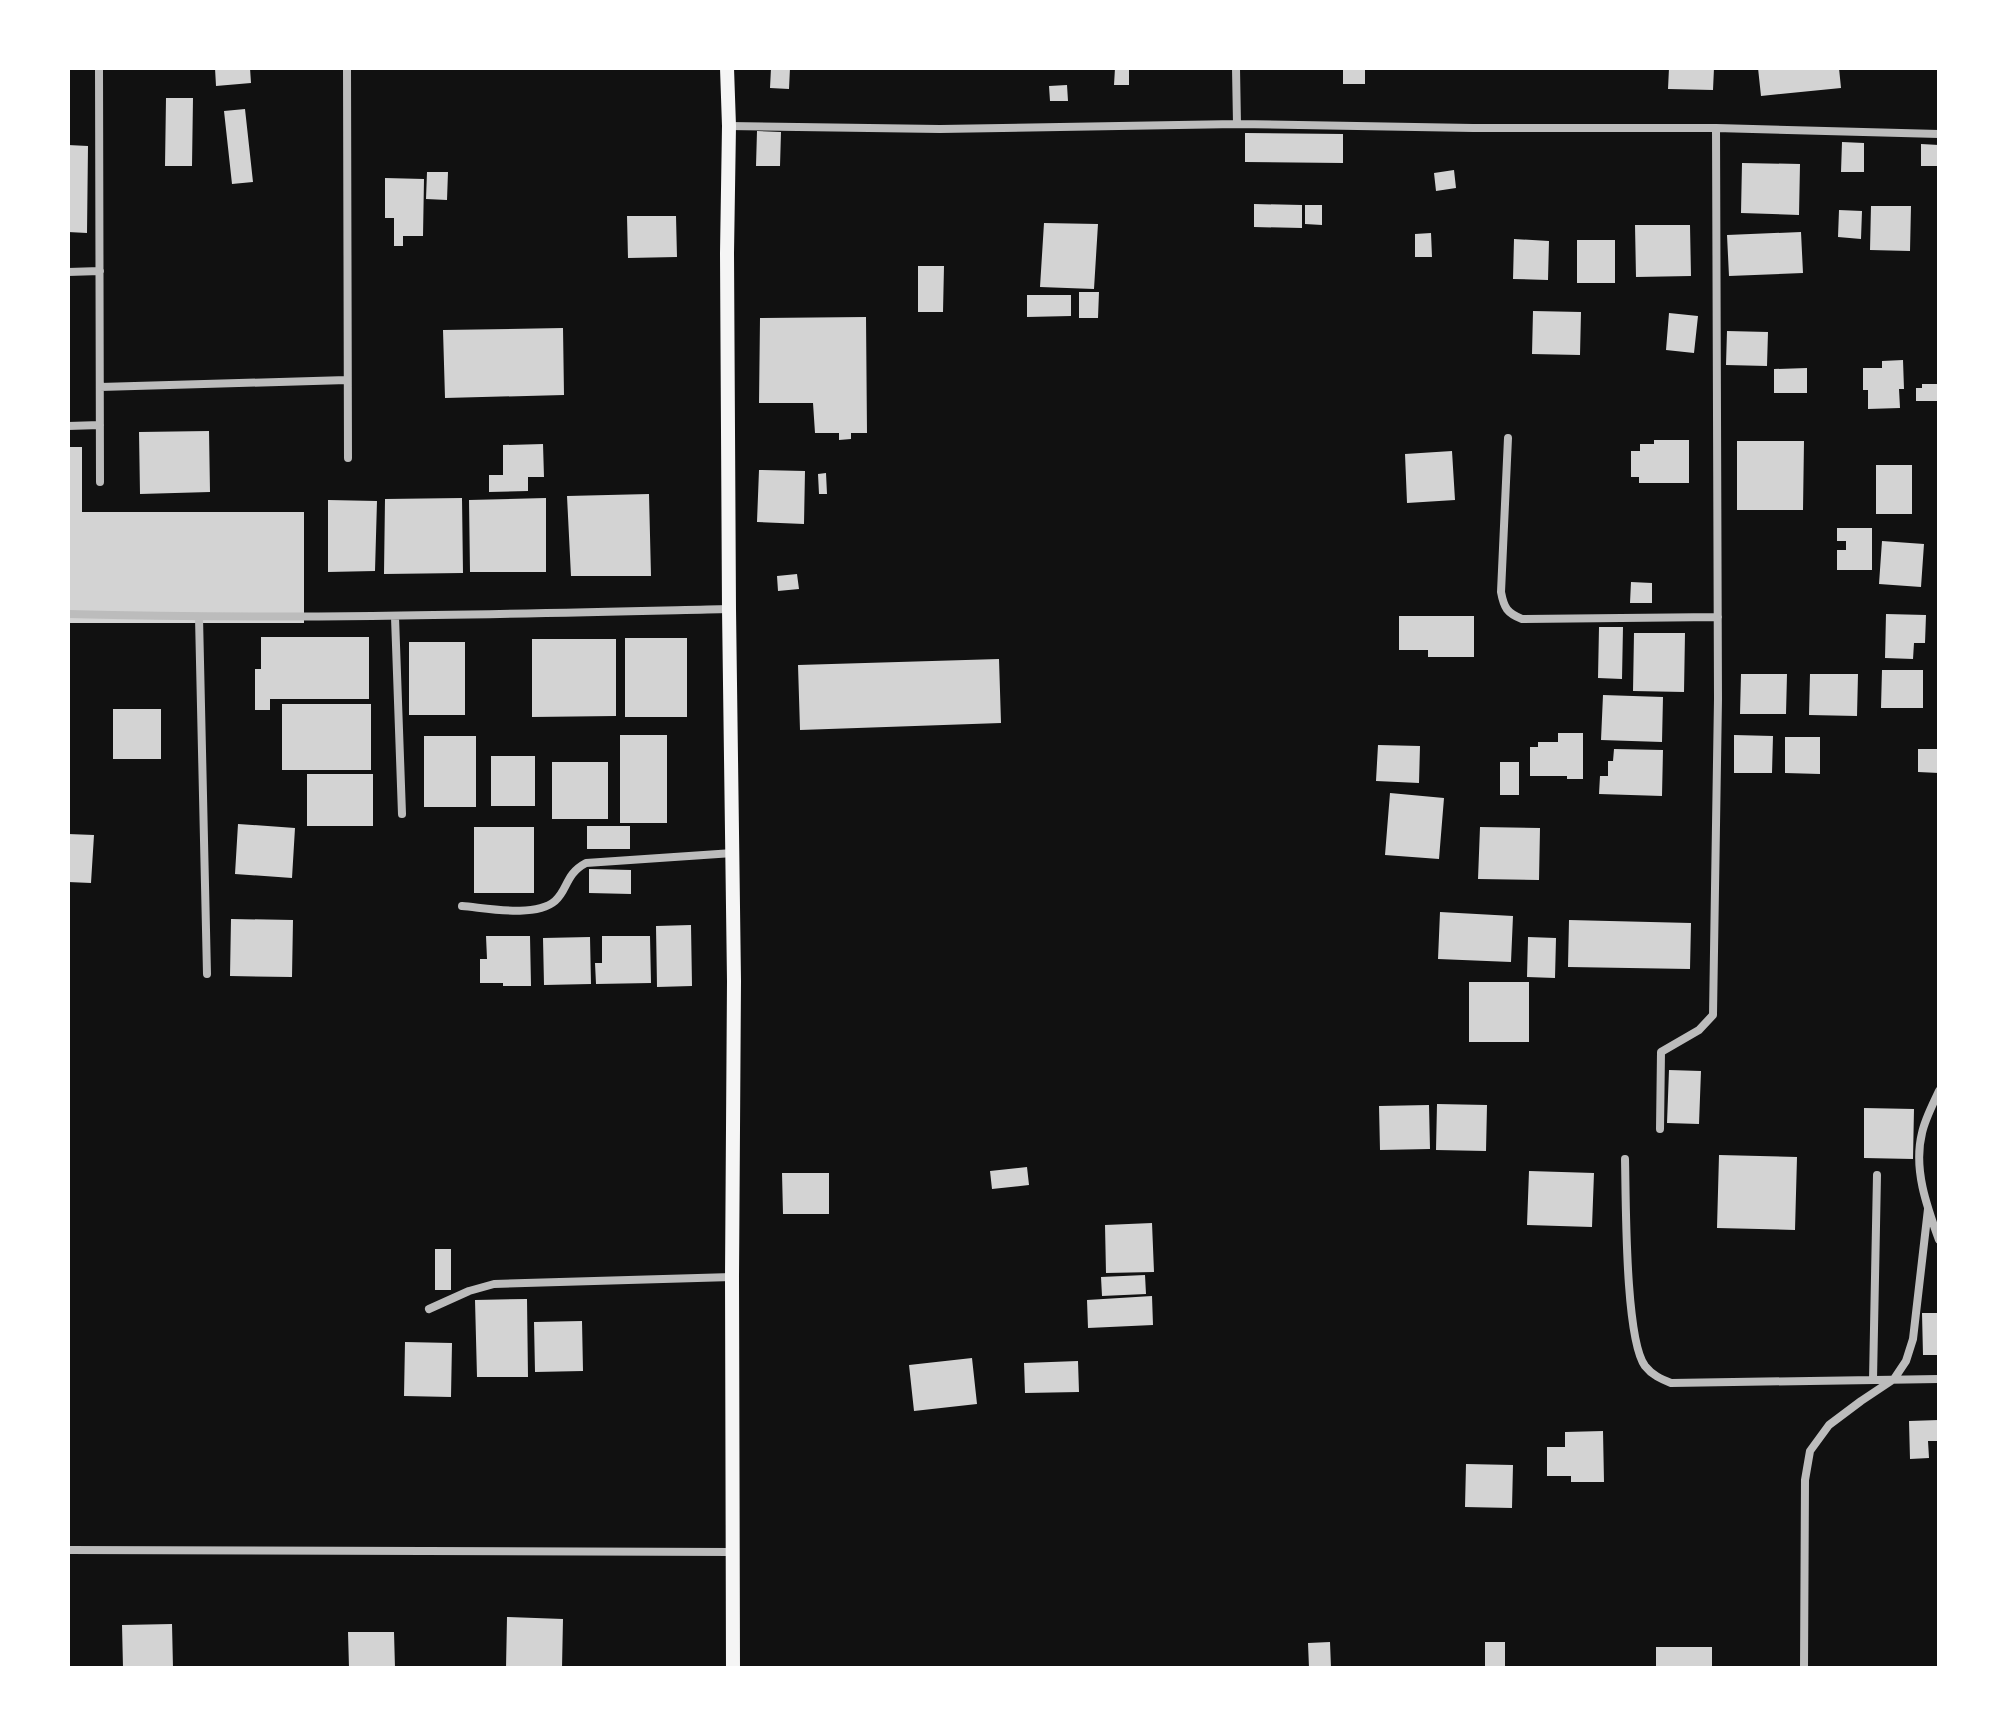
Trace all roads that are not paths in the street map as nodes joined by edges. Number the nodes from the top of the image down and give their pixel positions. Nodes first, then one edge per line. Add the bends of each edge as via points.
1 (99, 68) edge
2 (347, 68) edge
3 (727, 68) edge
4 (1236, 68) edge
5 (1237, 124) junction
6 (729, 126) junction
7 (1716, 128) junction
8 (1939, 134) edge
9 (100, 271) junction
10 (68, 272) edge
11 (347, 380) junction
12 (100, 387) junction
13 (100, 425) junction
14 (68, 426) edge
15 (1508, 438) dead end
16 (348, 458) dead end
17 (100, 482) dead end
18 (729, 609) junction
19 (68, 614) edge
20 (199, 617) junction
21 (395, 617) junction
22 (1718, 617) junction
23 (402, 814) dead end
24 (733, 853) junction
25 (462, 906) dead end
26 (207, 974) dead end
27 (1939, 1091) edge
28 (1660, 1129) dead end
29 (1625, 1159) dead end
30 (1877, 1175) dead end
31 (1928, 1209) junction
32 (1939, 1240) edge
33 (732, 1277) junction
34 (429, 1309) dead end
35 (1894, 1379) junction
36 (1939, 1379) edge
37 (1873, 1380) junction
38 (68, 1550) edge
39 (732, 1552) junction
40 (733, 1668) edge
41 (1804, 1668) edge

1 - 9 street
2 - 11 street
3 - 6 main road
4 - 5 street
5 - 6 street
5 - 7 street
6 - 18 main road
7 - 8 street
7 - 22 street
9 - 10 street
9 - 12 street
11 - 12 street
11 - 16 street
12 - 13 street
13 - 14 street
13 - 17 street
15 - 22 street via 1501,592 1509,614 1522,619
18 - 21 street
18 - 24 main road
19 - 20 street
20 - 21 street
20 - 26 street
21 - 23 street
22 - 28 street via 1713,1015 1699,1030 1661,1052
24 - 25 street via 586,863 576,868 556,900 541,908
24 - 33 main road
27 - 31 street via 1920,1153
29 - 37 street via 1637,1350 1657,1377 1671,1383
30 - 37 street
31 - 32 street
31 - 35 street via 1913,1339
33 - 34 street via 494,1284
33 - 39 main road
35 - 36 street
35 - 37 street
35 - 41 street via 1829,1425 1810,1451 1805,1480
38 - 39 street
39 - 40 main road

